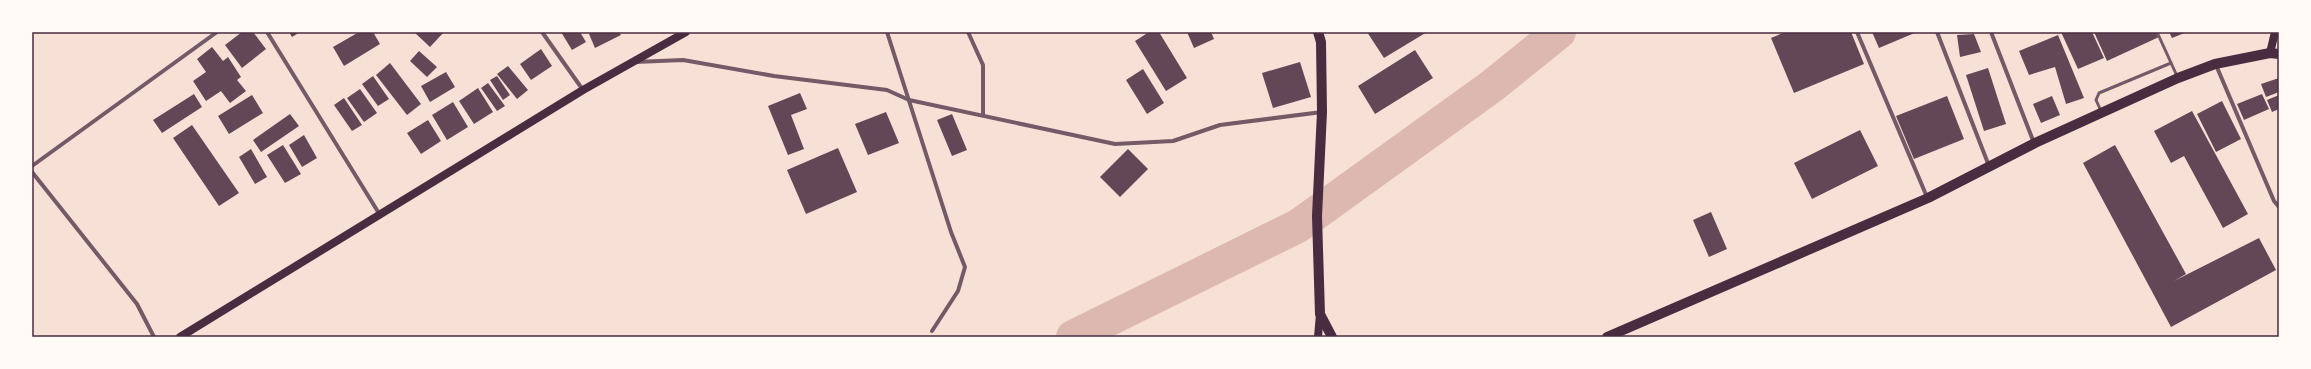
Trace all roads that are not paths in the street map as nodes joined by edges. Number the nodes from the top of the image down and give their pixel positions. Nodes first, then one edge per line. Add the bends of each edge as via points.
1 (217, 32) edge
2 (267, 32) edge
3 (542, 32) edge
4 (686, 32) edge
5 (887, 32) edge
6 (968, 32) edge
7 (1318, 32) edge
8 (1857, 32) edge
9 (1937, 32) edge
10 (1991, 32) edge
11 (2158, 32) edge
12 (2274, 32) edge
13 (2275, 53) edge
14 (635, 62) junction
15 (2171, 63) junction
16 (2215, 64) junction
17 (2178, 78) junction
18 (583, 90) junction
19 (909, 100) junction
20 (1322, 112) junction
21 (2102, 113) junction
22 (983, 115) junction
23 (2035, 144) junction
24 (32, 166) edge
25 (1990, 167) junction
26 (32, 172) edge
27 (1928, 198) junction
28 (2279, 207) edge
29 (380, 215) junction
30 (1320, 314) junction
31 (932, 331) dead end
32 (154, 337) edge
33 (180, 337) edge
34 (1318, 337) edge
35 (1332, 337) edge
36 (1607, 337) edge

1 - 24 street
2 - 29 street
3 - 18 street
4 - 14 main road
5 - 19 street
6 - 22 street via 983,66
7 - 20 main road via 1321,42
8 - 27 street
9 - 25 street
10 - 23 street
11 - 15 lane
12 - 13 main road
13 - 16 main road
14 - 18 main road
14 - 19 street via 683,60 887,90
15 - 17 lane
15 - 21 lane via 2099,93 2096,100
16 - 17 main road
16 - 28 street via 2274,201
17 - 21 main road
18 - 29 main road
19 - 22 street
19 - 31 street via 951,232 965,267 958,291
20 - 22 street via 1220,125 1173,141 1115,144
20 - 30 main road via 1317,216
21 - 23 main road
23 - 25 main road
25 - 27 main road
26 - 32 street via 137,304
27 - 36 main road
29 - 33 main road
30 - 34 main road
30 - 35 main road

